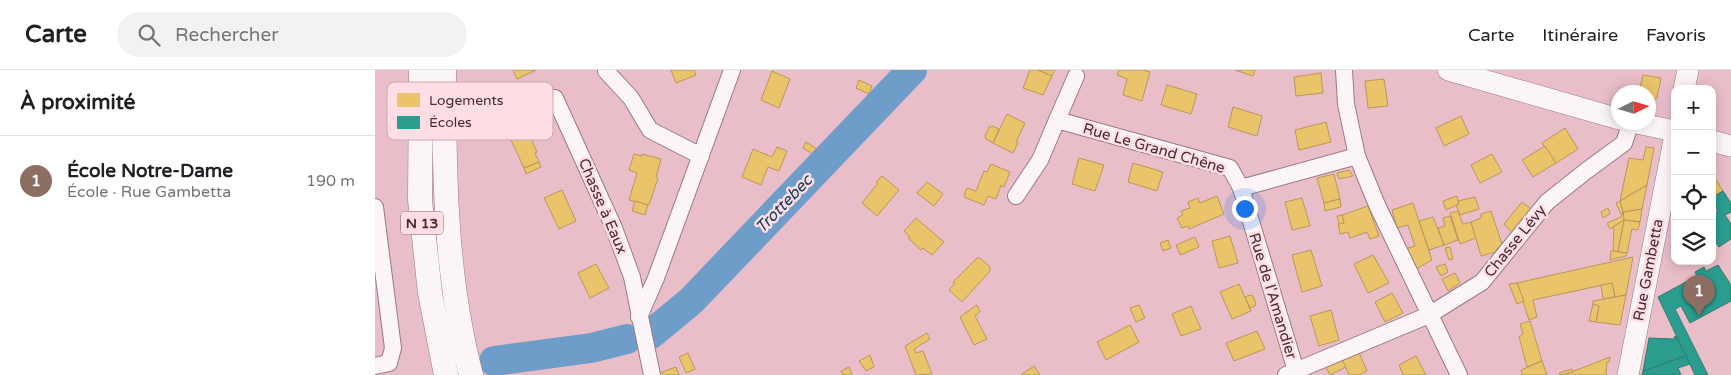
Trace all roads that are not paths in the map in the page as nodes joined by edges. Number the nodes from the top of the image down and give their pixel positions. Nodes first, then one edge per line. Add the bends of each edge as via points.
1 (731, 70) edge
2 (1344, 70) edge
3 (1448, 70) edge
4 (606, 71) dead end
5 (1077, 76) dead end
6 (555, 98) dead end
7 (1611, 117) edge
8 (1057, 120) junction
9 (1656, 127) edge
10 (1628, 130) edge
11 (1671, 130) edge
12 (420, 140) edge
13 (445, 140) edge
14 (1716, 142) edge
15 (1731, 146) edge
16 (1671, 155) edge
17 (701, 156) junction
18 (1357, 156) junction
19 (1241, 188) junction
20 (1016, 196) dead end
21 (375, 207) edge
22 (1429, 315) junction
23 (642, 328) junction
24 (382, 364) edge
25 (1293, 374) edge
26 (445, 375) edge
27 (471, 375) edge
28 (652, 375) edge
29 (1459, 375) edge
30 (1628, 375) edge

1 - 17 street
2 - 18 street via 1346,104
3 - 7 main road
4 - 17 street via 631,98 649,130
5 - 8 street
6 - 23 street, Chasse à Eaux via 614,228 632,277
8 - 19 street, Rue Le Grand Chêne via 1230,168
8 - 20 street via 1041,160
9 - 11 main road
10 - 22 street, Chasse Lévy via 1624,143 1547,202 1482,282
12 - 26 highway, N 13 via 420,200 430,293
13 - 27 highway, N 13 via 446,204 456,296
14 - 15 main road
16 - 30 main road, Rue Gambetta
17 - 23 street via 656,278
18 - 19 street, Rue Le Grand Chêne
18 - 22 street
19 - 25 street, Rue de l'Amandier
21 - 24 street via 393,348
22 - 25 street, Chasse Lévy
22 - 29 street
23 - 28 street, Chasse à Eaux

